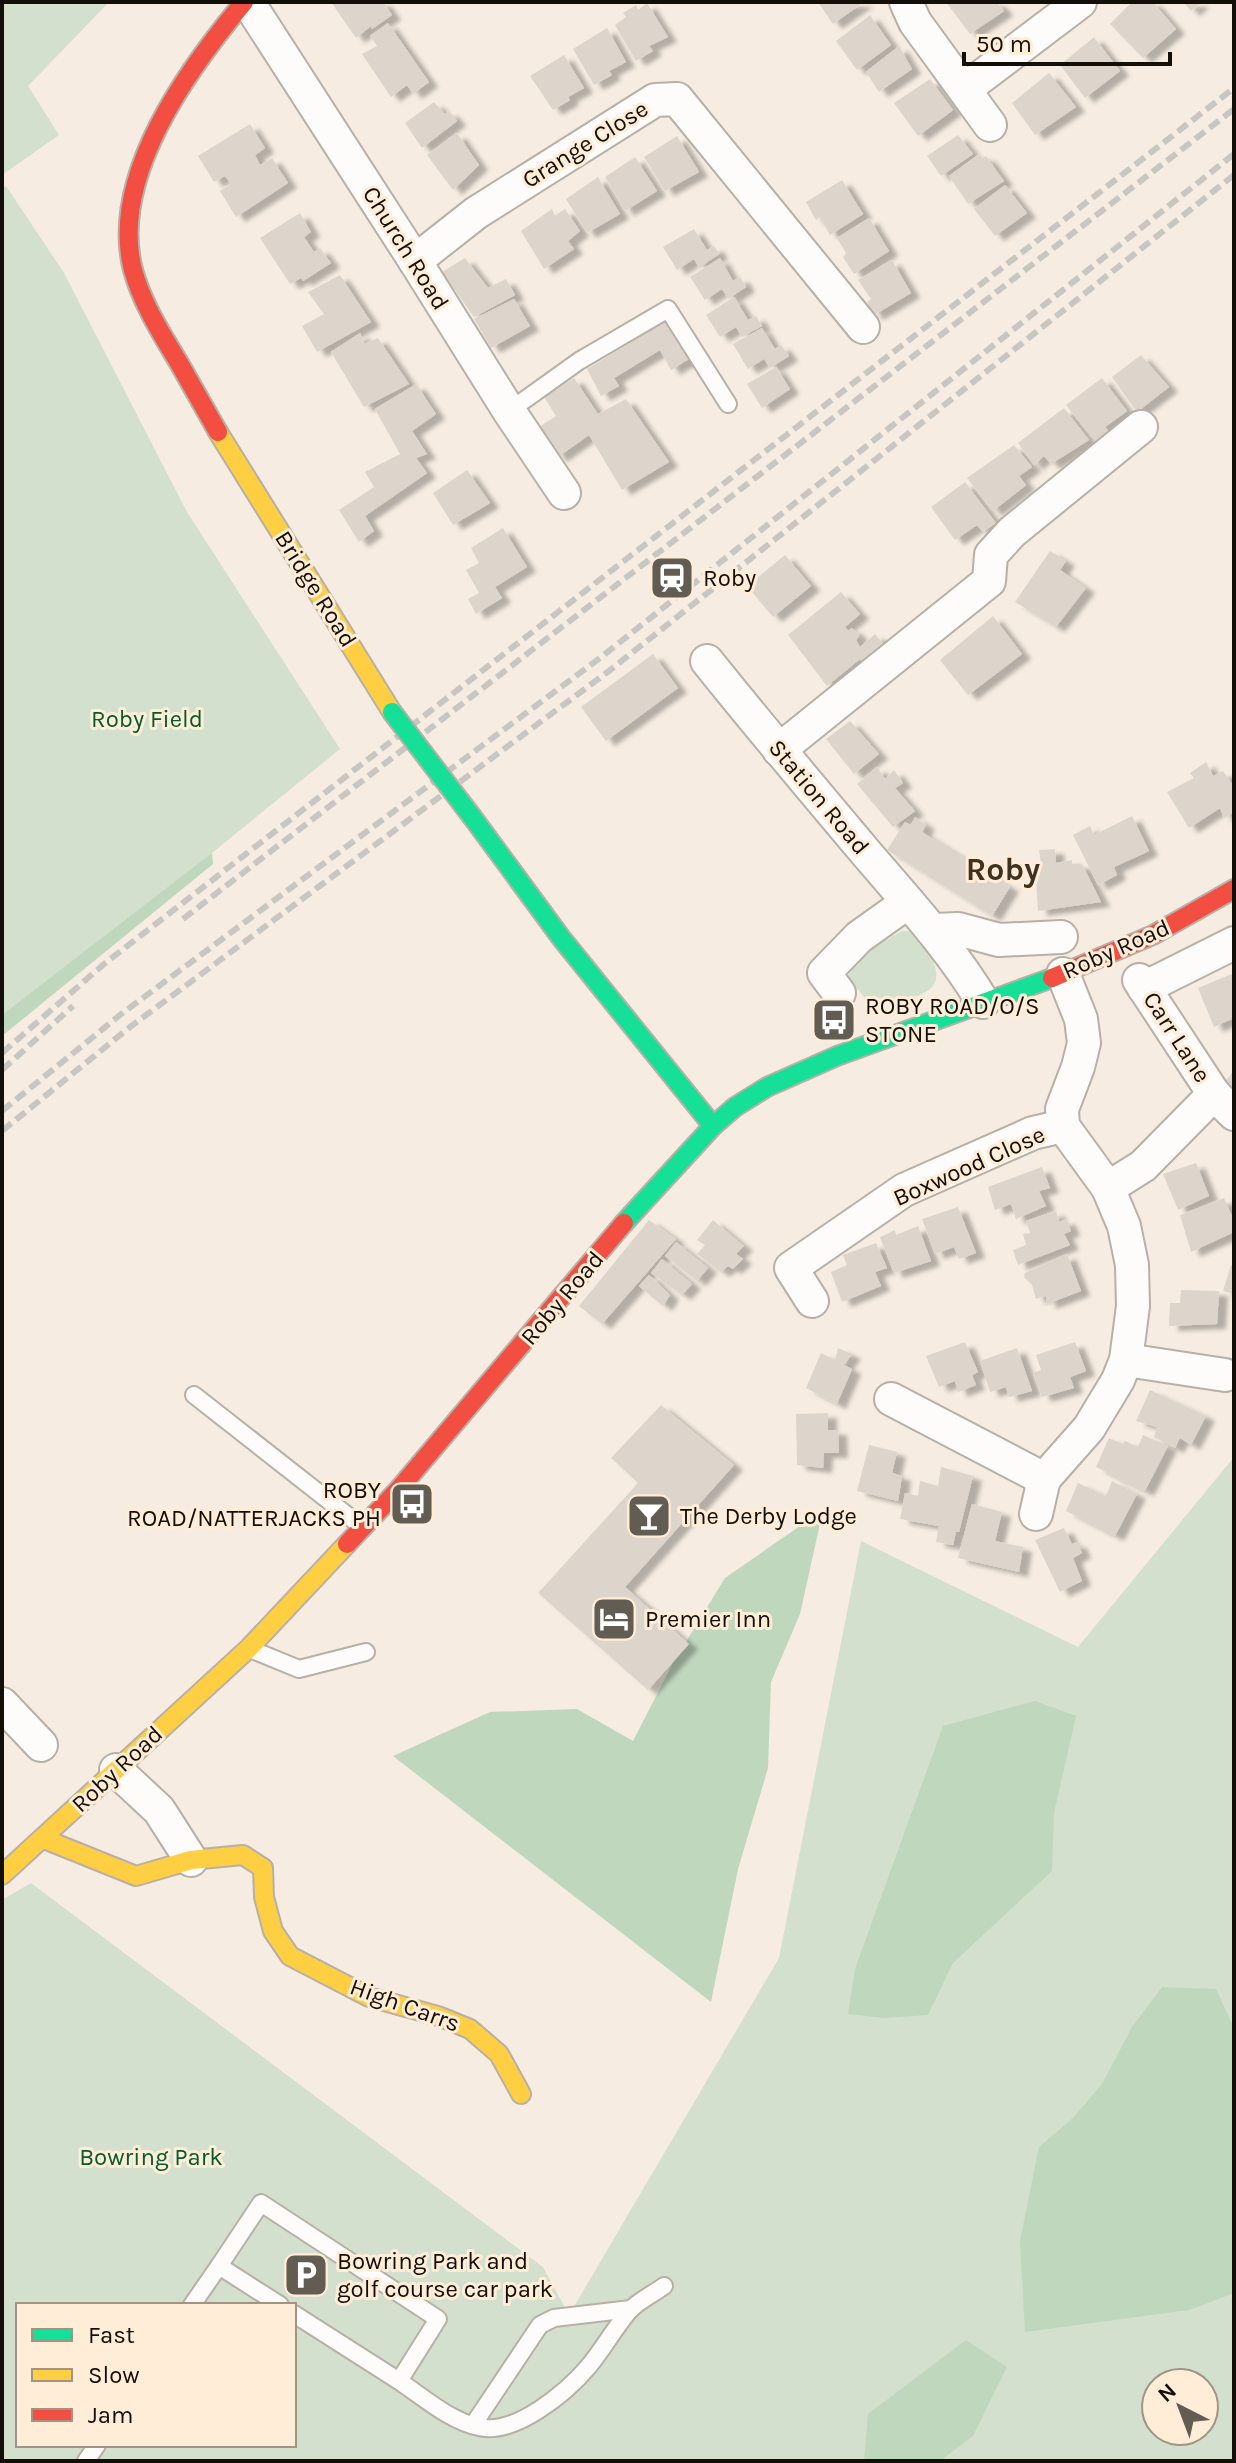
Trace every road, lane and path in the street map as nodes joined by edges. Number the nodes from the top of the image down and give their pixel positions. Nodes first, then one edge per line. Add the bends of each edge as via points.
1 (246, 2) edge
2 (906, 2) edge
3 (1080, 2) edge
4 (965, 89) junction
5 (990, 125) dead end
6 (415, 261) junction
7 (863, 327) dead end
8 (728, 404) dead end
9 (509, 411) junction
10 (1141, 427) dead end
11 (564, 493) dead end
12 (707, 661) dead end
13 (779, 750) junction
14 (1234, 889) edge
15 (908, 902) junction
16 (934, 930) junction
17 (1061, 937) dead end
18 (1234, 943) edge
19 (1063, 974) junction
20 (839, 993) dead end
21 (983, 1002) junction
22 (1224, 1104) edge
23 (713, 1126) junction
24 (1063, 1126) junction
25 (1108, 1188) junction
26 (812, 1301) dead end
27 (1126, 1360) junction
28 (1225, 1375) dead end
29 (194, 1395) dead end
30 (891, 1399) dead end
31 (1044, 1479) junction
32 (1036, 1514) dead end
33 (362, 1527) junction
34 (249, 1648) junction
35 (366, 1652) dead end
36 (2, 1704) edge
37 (41, 1745) dead end
38 (116, 1770) junction
39 (44, 1839) junction
40 (191, 1860) junction
41 (2, 1875) edge
42 (521, 2094) dead end
43 (219, 2266) junction
44 (664, 2286) dead end
45 (193, 2303) edge
46 (277, 2303) edge
47 (631, 2309) junction
48 (296, 2315) edge
49 (399, 2381) junction
50 (473, 2425) junction

1 - 6 street, Church Road
1 - 23 street, Bridge Road, bridge via 189,78 147,152 128,231 145,302 218,432 392,712 562,939
2 - 4 street
3 - 4 street
4 - 5 street
6 - 7 street, Grange Close via 476,213 655,100 677,99
6 - 9 street, Church Road
8 - 9 lane via 668,309 579,361
9 - 11 street, Church Road
10 - 13 street via 1012,532 991,555 989,581
12 - 13 street, Station Road
13 - 15 street, Station Road
14 - 19 street, Roby Road via 1153,935
15 - 16 street, Station Road
15 - 20 street via 859,937 824,973
16 - 17 street via 958,929 999,940
16 - 21 street, Station Road
18 - 22 street, Carr Lane via 1142,984
19 - 21 street, Roby Road
19 - 24 street via 1081,1019 1084,1043 1062,1109
21 - 23 street, Roby Road via 767,1087
22 - 25 street, Carr Lane
23 - 33 street, Roby Road
24 - 25 street
24 - 26 street, Boxwood Close via 1033,1133 904,1190 791,1268
25 - 27 street via 1132,1265
27 - 28 street
27 - 31 street via 1089,1428
29 - 33 lane
30 - 31 street
31 - 32 street
33 - 34 street, Roby Road
34 - 35 lane via 299,1669
34 - 38 street, Roby Road
36 - 37 street
38 - 39 street, Roby Road
38 - 40 street via 159,1810
39 - 40 street, High Carrs via 136,1876
39 - 41 street, Roby Road
40 - 42 street, High Carrs via 243,1855 263,1868 273,1931 290,1956 369,1997 470,2029 499,2054
43 - 45 lane
43 - 46 lane
43 - 49 lane via 261,2203 438,2319
44 - 47 lane
47 - 50 lane via 587,2368 544,2406 517,2423 497,2428
47 - 50 lane via 554,2318 540,2325
48 - 49 lane
49 - 50 lane

